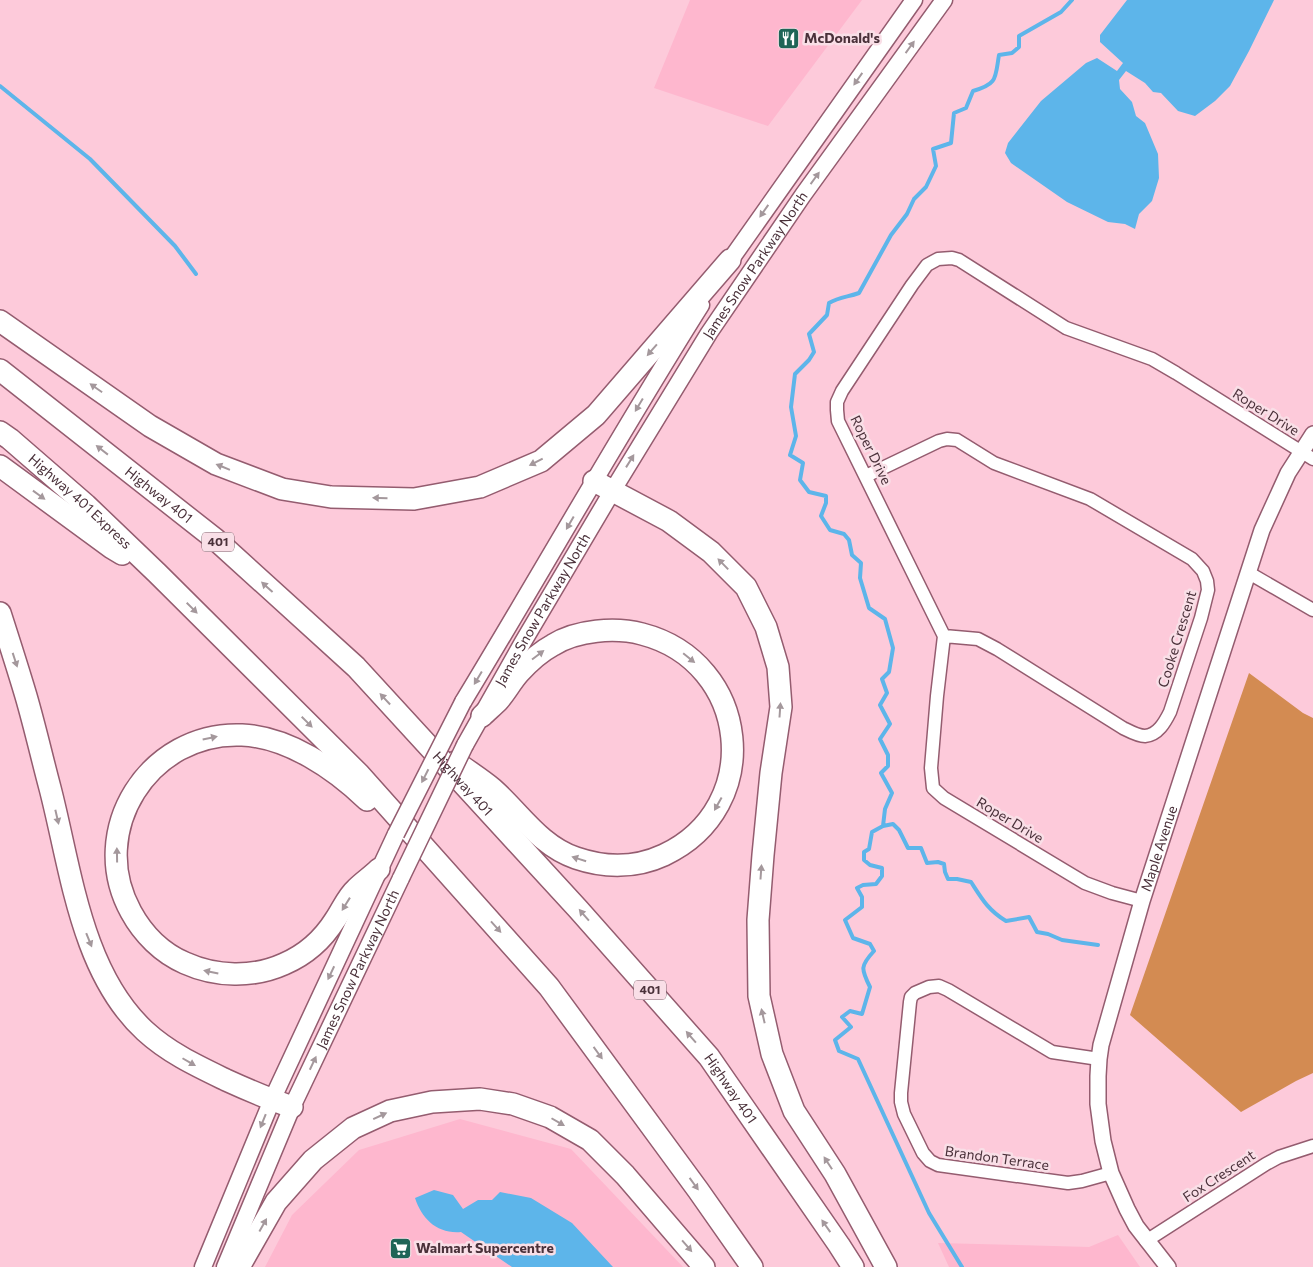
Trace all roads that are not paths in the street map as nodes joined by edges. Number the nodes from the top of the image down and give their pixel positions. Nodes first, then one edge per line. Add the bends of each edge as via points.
1 (914, 0) edge
2 (944, 0) edge
3 (730, 260) junction
4 (0, 321) edge
5 (0, 370) edge
6 (0, 432) edge
7 (1313, 434) edge
8 (1307, 456) edge
9 (0, 466) edge
10 (866, 476) junction
11 (604, 486) junction
12 (1248, 573) junction
13 (157, 574) junction
14 (1313, 610) edge
15 (0, 614) edge
16 (944, 636) junction
17 (482, 716) junction
18 (418, 734) junction
19 (379, 869) junction
20 (463, 890) junction
21 (1142, 900) junction
22 (1099, 1059) junction
23 (272, 1100) junction
24 (292, 1107) junction
25 (1313, 1146) edge
26 (1111, 1173) junction
27 (1146, 1241) junction
28 (203, 1267) edge
29 (225, 1267) edge
30 (239, 1267) edge
31 (704, 1267) edge
32 (752, 1267) edge
33 (853, 1267) edge
34 (886, 1267) edge
35 (1168, 1267) edge

1 -> 3 main road, James Snow Parkway North
11 -> 2 main road, James Snow Parkway North via 803,195
3 -> 4 highway via 596,415 541,461 480,487 414,499 331,497 282,489 216,464 150,426
3 -> 11 main road, James Snow Parkway North via 655,378
18 -> 5 highway, Highway 401 / 401 via 356,667 215,539
6 - 13 highway, Highway 401 Express via 86,505
7 - 8 street, Maple Avenue
8 - 10 street, Roper Drive via 1152,359 1066,328 952,258 938,259 927,265 837,402 838,421
8 - 12 street, Maple Avenue via 1288,473 1262,530
9 -> 13 highway via 112,548
10 - 16 street, Roper Drive
10 - 16 street, Cooke Crescent via 939,441 956,440 994,462 1090,499 1192,559 1207,581 1201,618 1170,712 1164,724 1144,736 1123,728 978,639
11 - 17 main road, James Snow Parkway North
11 -> 19 main road, James Snow Parkway North, bridge via 517,613 463,702
34 -> 11 highway via 835,1174 794,1112 772,1054 759,996 759,902 771,773 781,707 778,667 766,627 746,587 711,552 669,521
12 - 14 street
12 - 21 street, Maple Avenue
13 -> 20 highway via 359,774
15 -> 23 highway via 26,695 86,932 102,974 124,1008 169,1051
16 - 21 street, Roper Drive via 931,768 933,788 944,798 1085,883
17 -> 18 highway via 534,658 555,644 596,631 637,633 677,649 700,667 713,684 731,728 729,776 713,813 698,832 672,851 642,863 590,863 574,858 543,840 493,789
24 -> 17 main road, James Snow Parkway North, bridge via 465,745
33 -> 18 highway, Highway 401 / 401 via 709,1057
19 -> 20 highway via 355,890 335,922 317,942 296,958 259,972 220,974 171,956 142,929 128,907 119,882 116,856 122,818 133,794 158,764 180,749 204,739 230,735 256,737 317,760 357,789
19 -> 23 main road, James Snow Parkway North
20 -> 32 highway via 549,987
21 - 22 street, Maple Avenue
22 - 26 street, Maple Avenue via 1098,1104
22 - 26 street, Brandon Terrace via 1052,1052 948,990 939,986 929,987 911,997 901,1102 923,1153 938,1165 1068,1183
23 - 24 highway
23 -> 28 main road, James Snow Parkway North
24 - 29 main road, James Snow Parkway North
25 - 27 street, Fox Crescent via 1266,1164
26 - 27 street, Maple Avenue
27 - 35 street, Maple Avenue
30 -> 31 highway via 276,1202 313,1160 353,1128 390,1111 432,1102 480,1099 513,1104 550,1117 590,1140 625,1175

